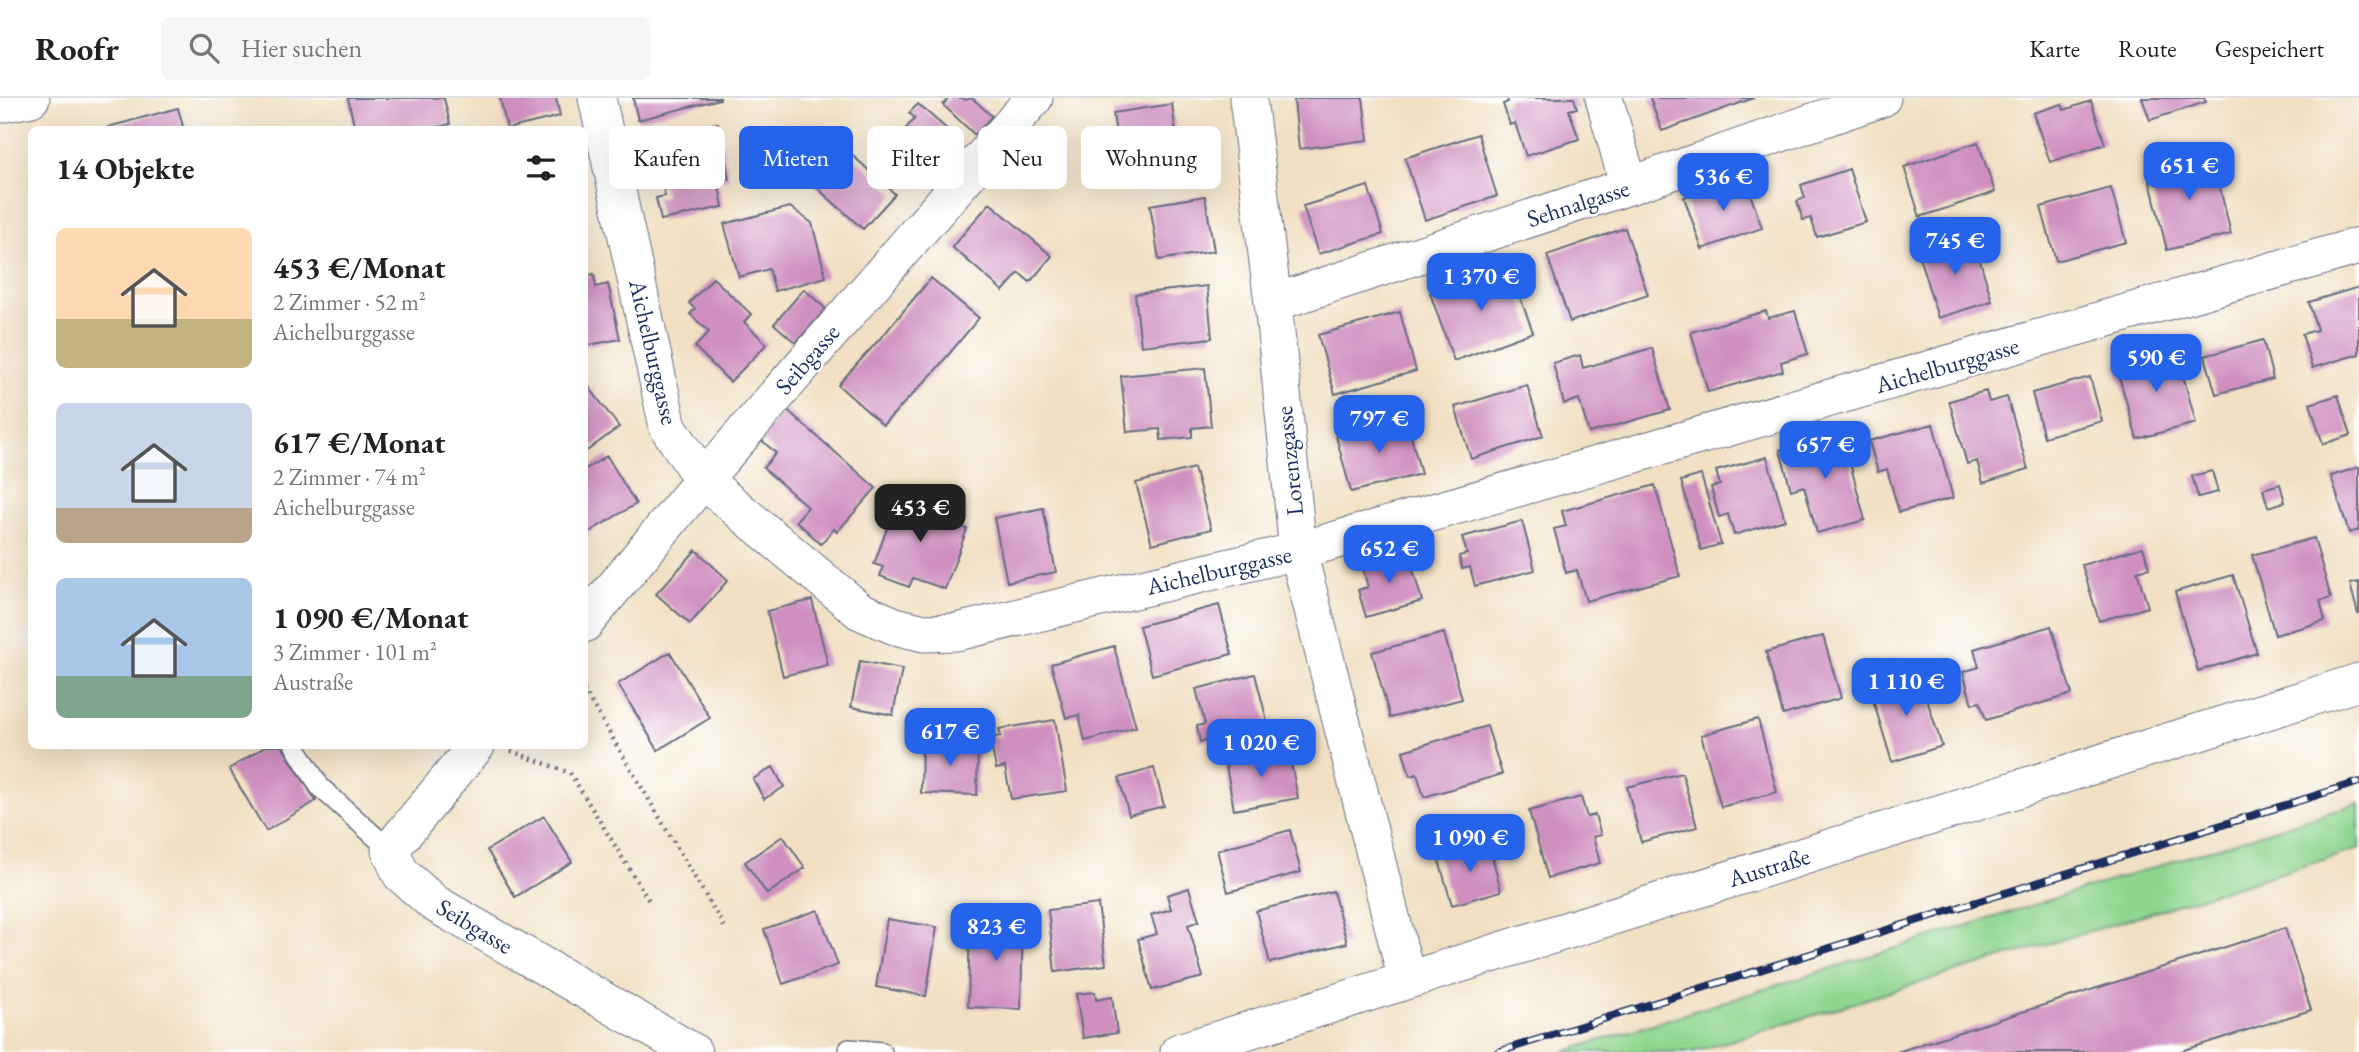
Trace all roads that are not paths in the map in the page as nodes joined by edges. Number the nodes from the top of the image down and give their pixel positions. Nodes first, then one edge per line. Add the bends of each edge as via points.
1 (31, 98) edge
2 (597, 98) edge
3 (1034, 98) edge
4 (1248, 98) edge
5 (1604, 98) edge
6 (1882, 98) edge
7 (0, 104) edge
8 (1629, 187) junction
9 (2359, 246) edge
10 (1273, 303) junction
11 (703, 480) junction
12 (1298, 551) junction
13 (588, 619) edge
14 (2359, 682) edge
15 (297, 749) edge
16 (491, 749) edge
17 (390, 850) junction
18 (1407, 980) junction
19 (849, 1049) dead end
20 (693, 1052) edge
21 (882, 1052) edge
22 (1179, 1052) edge

1 - 7 street
2 - 11 street, Aichelburggasse via 668,427
3 - 11 street, Seibgasse
4 - 10 street, Lorenzgasse
5 - 8 street
6 - 8 street, Sehnalgasse
8 - 10 street, Sehnalgasse
9 - 12 street, Aichelburggasse
10 - 12 street, Lorenzgasse
11 - 12 street, Aichelburggasse via 860,611 924,633 957,632
11 - 13 street, Seibgasse
12 - 18 street, Lorenzgasse
14 - 18 street, Austraße
15 - 17 lane via 320,787
16 - 17 street
17 - 20 street, Seibgasse via 401,874 434,903
18 - 22 street, Austraße
19 - 21 lane

